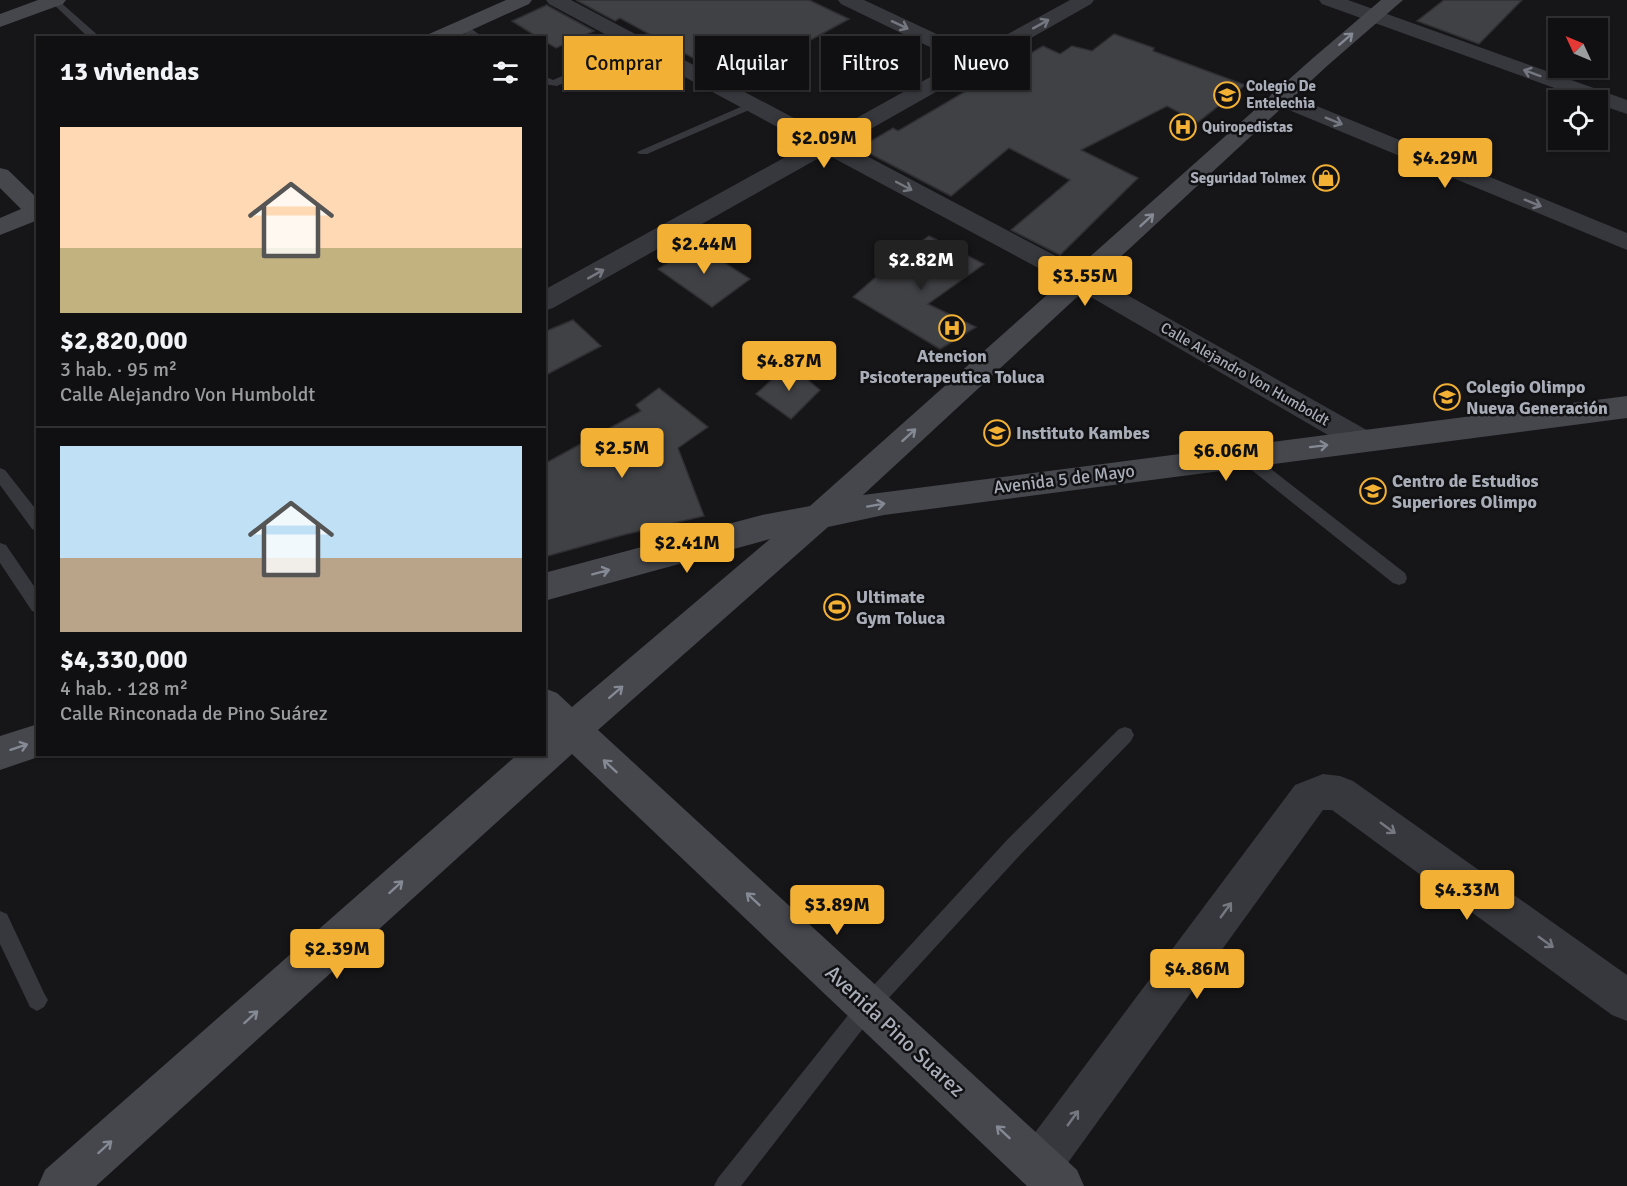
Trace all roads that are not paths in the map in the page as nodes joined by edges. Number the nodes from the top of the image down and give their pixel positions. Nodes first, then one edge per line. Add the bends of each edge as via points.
1 (522, 0) edge
2 (556, 0) edge
3 (848, 0) edge
4 (1329, 0) edge
5 (1393, 0) edge
6 (55, 1) edge
7 (1068, 3) edge
8 (1373, 15) junction
9 (0, 21) edge
10 (461, 26) junction
11 (94, 36) edge
12 (440, 36) edge
13 (476, 36) edge
14 (1016, 36) edge
15 (932, 40) edge
16 (564, 79) edge
17 (546, 80) edge
18 (932, 86) edge
19 (1280, 98) junction
20 (753, 105) junction
21 (1627, 107) edge
22 (827, 144) junction
23 (643, 152) dead end
24 (0, 175) edge
25 (36, 211) edge
26 (36, 212) edge
27 (0, 227) edge
28 (1627, 242) edge
29 (1081, 280) junction
30 (546, 301) edge
31 (1627, 407) edge
32 (1362, 441) junction
33 (1244, 456) junction
34 (0, 474) edge
35 (819, 516) junction
36 (36, 522) edge
37 (0, 550) edge
38 (1399, 578) dead end
39 (546, 586) edge
40 (36, 600) edge
41 (558, 717) edge
42 (546, 728) edge
43 (1125, 735) dead end
44 (36, 742) edge
45 (0, 753) edge
46 (517, 756) edge
47 (0, 921) edge
48 (37, 1000) dead end
49 (1627, 1000) edge
50 (868, 1006) junction
51 (1050, 1176) edge
52 (61, 1186) edge
53 (726, 1186) edge

1 - 10 main road
2 - 20 street, Calle Alejandro Von Humboldt
3 -> 15 street
4 - 8 street
5 - 8 main road
6 - 9 main road
6 - 11 lane
14 -> 7 street
19 -> 8 main road
21 -> 8 street
10 - 12 main road
10 - 13 lane
16 - 17 lane via 553,84
18 - 22 street
19 -> 28 street
29 -> 19 main road
20 - 22 street, Calle Alejandro Von Humboldt
20 - 23 lane
22 -> 29 street, Calle Alejandro Von Humboldt
30 -> 22 street
24 - 25 main road
26 - 27 main road
29 - 32 street, Calle Alejandro Von Humboldt
35 -> 29 main road
31 - 32 main road, Avenida 5 de Mayo
33 -> 32 main road, Avenida 5 de Mayo
35 -> 33 main road, Avenida 5 de Mayo via 894,502
33 - 38 lane
34 - 36 lane
39 -> 35 main road, Avenida 5 de Mayo
41 -> 35 main road
37 - 40 lane
42 -> 41 main road
50 -> 41 main road, Avenida Pino Suarez
43 - 50 lane via 1014,847
45 -> 44 main road
52 -> 46 main road
47 - 48 lane
51 -> 49 street via 1308,798 1316,792 1340,794
51 -> 50 main road, Avenida Pino Suarez
50 - 53 lane

